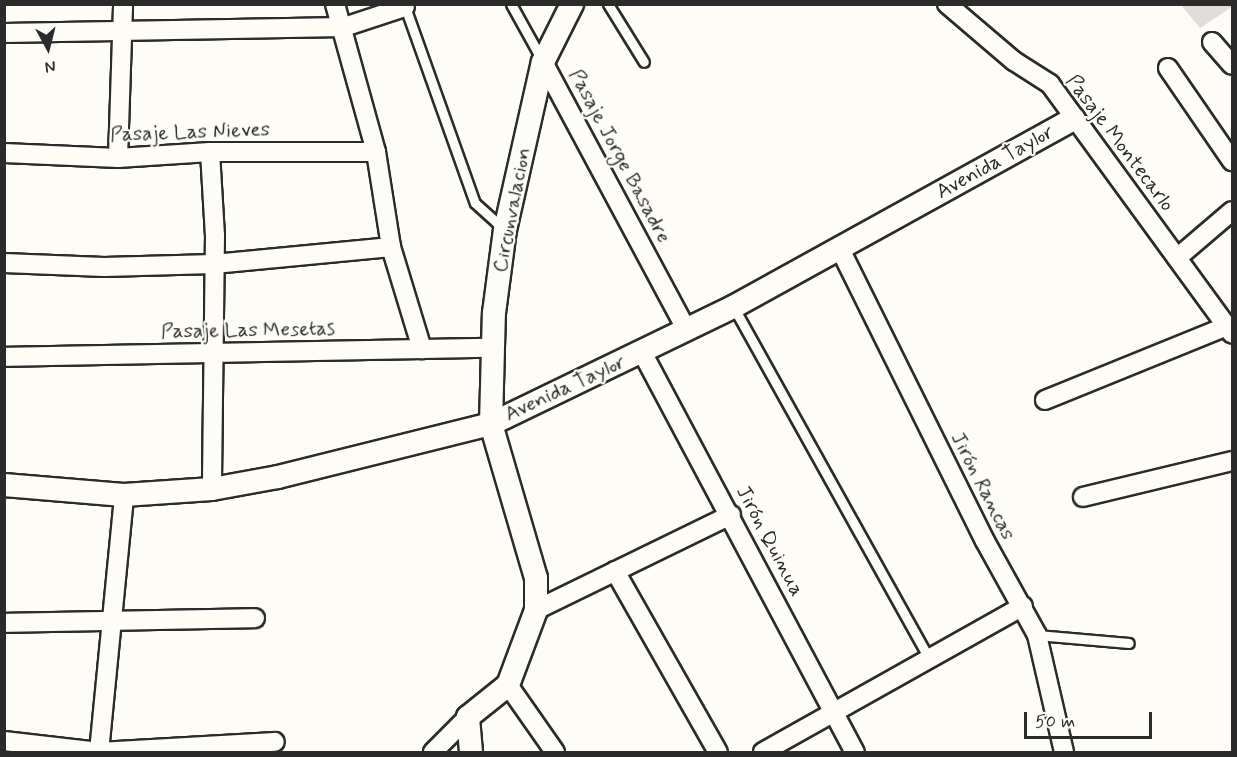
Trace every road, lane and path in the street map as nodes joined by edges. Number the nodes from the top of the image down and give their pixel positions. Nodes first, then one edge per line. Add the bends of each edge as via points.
1 (123, 4) edge
2 (335, 4) edge
3 (512, 4) edge
4 (572, 4) edge
5 (608, 4) edge
6 (947, 4) edge
7 (404, 6) edge
8 (344, 27) junction
9 (122, 30) junction
10 (4, 33) edge
11 (1212, 42) dead end
12 (543, 62) junction
13 (644, 62) dead end
14 (1233, 65) edge
15 (1168, 68) dead end
16 (1074, 118) junction
17 (210, 152) junction
18 (376, 152) junction
19 (4, 153) edge
20 (118, 158) junction
21 (1233, 161) edge
22 (1233, 211) edge
23 (505, 230) junction
24 (391, 247) junction
25 (839, 247) junction
26 (1177, 258) junction
27 (4, 263) edge
28 (214, 264) junction
29 (733, 307) junction
30 (687, 330) junction
31 (1230, 330) edge
32 (493, 348) junction
33 (422, 349) junction
34 (642, 352) junction
35 (213, 353) junction
36 (4, 357) edge
37 (1045, 400) dead end
38 (491, 424) junction
39 (1233, 461) edge
40 (4, 485) edge
41 (212, 489) junction
42 (124, 495) junction
43 (1083, 497) dead end
44 (731, 515) junction
45 (615, 570) junction
46 (1023, 606) junction
47 (536, 610) junction
48 (255, 618) dead end
49 (111, 621) junction
50 (4, 624) edge
51 (1037, 634) junction
52 (1129, 643) dead end
53 (930, 660) junction
54 (508, 685) junction
55 (836, 714) junction
56 (468, 717) junction
57 (4, 741) edge
58 (275, 742) dead end
59 (99, 752) edge
60 (434, 753) edge
61 (471, 753) edge
62 (555, 753) edge
63 (718, 753) edge
64 (763, 753) edge
65 (855, 753) edge
66 (1064, 753) edge

1 - 9 street
2 - 8 street
3 - 12 lane, Pasaje Jorge Basadre
4 - 12 street, Circunvalacion
5 - 13 lane
6 - 16 street, Pasaje Montecarlo via 1014,61 1050,84
7 - 8 street
7 - 23 lane via 476,203
8 - 9 street
8 - 18 street
9 - 10 street
9 - 20 street
11 - 14 street
12 - 23 street, Circunvalacion
12 - 30 street, Pasaje Jorge Basadre
15 - 21 street
16 - 25 street, Avenida Taylor
16 - 26 street, Pasaje Montecarlo
17 - 18 street, Pasaje Las Nieves
17 - 20 street, Pasaje Las Nieves
17 - 28 street
18 - 24 street
19 - 20 street, Pasaje Las Nieves
22 - 26 street
23 - 32 street, Circunvalacion
24 - 28 street
24 - 33 street
25 - 29 street, Avenida Taylor
25 - 46 street, Jirón Rancas via 985,541
26 - 31 street, Pasaje Montecarlo
27 - 28 street via 104,267
28 - 35 street
29 - 30 street, Avenida Taylor
29 - 53 lane
30 - 34 street, Avenida Taylor
31 - 37 street
32 - 33 street, Pasaje Las Mesetas
32 - 38 street, Circunvalacion
33 - 35 street, Pasaje Las Mesetas
34 - 38 street, Avenida Taylor
34 - 44 street, Jirón Quinua
35 - 36 street, Pasaje Las Mesetas
35 - 41 street
38 - 41 street, Avenida Taylor via 278,477
38 - 47 street, Circunvalacion via 536,578
39 - 43 street
40 - 42 street, Avenida Taylor
41 - 42 street, Avenida Taylor
42 - 49 street
44 - 45 street
44 - 55 street, Jirón Quinua
45 - 47 street
45 - 63 street
46 - 51 street, Jirón Rancas
46 - 53 street
47 - 54 street
48 - 49 street
49 - 50 street
49 - 59 street
51 - 52 lane
51 - 66 street, Jirón Rancas
53 - 55 street
54 - 56 street
54 - 62 street
55 - 64 street
55 - 65 street, Jirón Quinua
56 - 60 street
56 - 61 street
57 - 59 street
58 - 59 street

